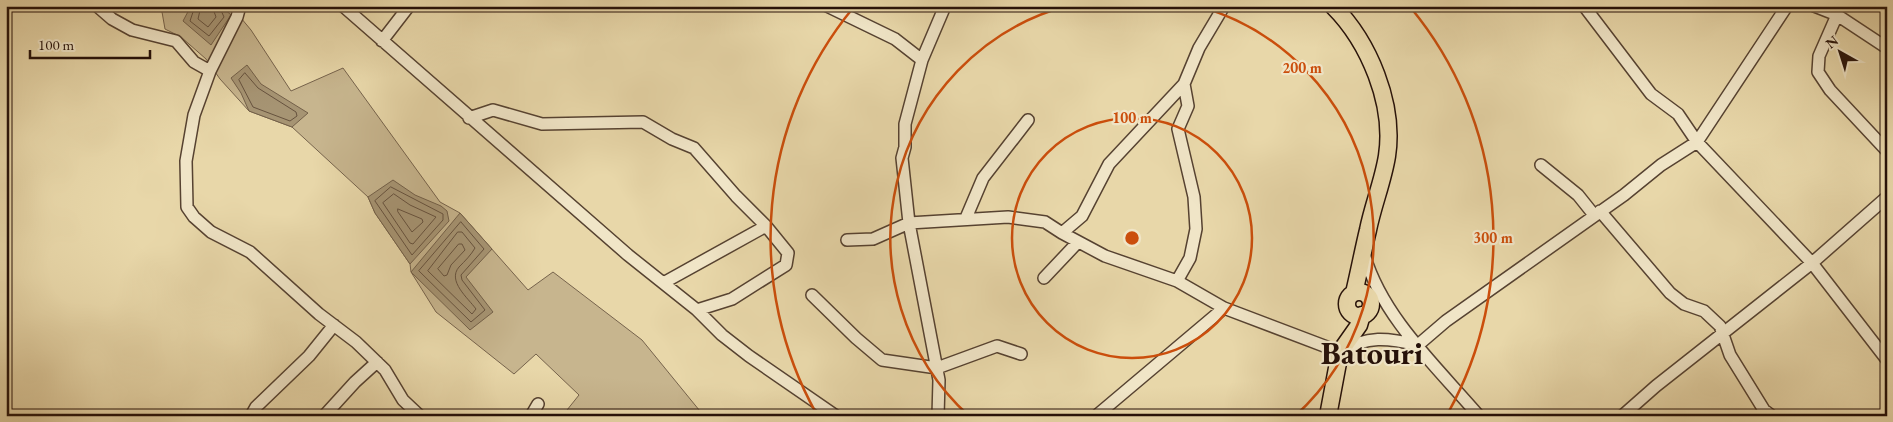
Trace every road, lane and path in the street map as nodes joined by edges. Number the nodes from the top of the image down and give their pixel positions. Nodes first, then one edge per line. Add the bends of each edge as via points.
1 (96, 6) edge
2 (240, 6) edge
3 (343, 6) edge
4 (410, 6) edge
5 (827, 6) edge
6 (945, 6) edge
7 (1224, 6) edge
8 (1333, 6) edge
9 (1584, 6) edge
10 (1786, 6) edge
11 (1814, 6) edge
12 (1827, 9) edge
13 (1837, 16) junction
14 (382, 41) junction
15 (1887, 48) edge
16 (922, 60) junction
17 (210, 70) junction
18 (1184, 84) junction
19 (470, 118) junction
20 (1028, 120) dead end
21 (1697, 142) junction
22 (1887, 152) edge
23 (1540, 165) dead end
24 (1887, 197) edge
25 (1597, 213) junction
26 (966, 218) junction
27 (909, 223) junction
28 (766, 226) junction
29 (1062, 234) junction
30 (847, 240) dead end
31 (1078, 242) junction
32 (1363, 260) junction
33 (1812, 263) junction
34 (1044, 278) dead end
35 (1177, 281) junction
36 (665, 282) junction
37 (812, 295) dead end
38 (1224, 308) junction
39 (698, 310) junction
40 (334, 325) junction
41 (1723, 335) junction
42 (1418, 345) junction
43 (1344, 346) junction
44 (1021, 354) dead end
45 (1887, 360) edge
46 (377, 362) junction
47 (937, 368) junction
48 (538, 404) dead end
49 (251, 416) edge
50 (324, 416) edge
51 (420, 416) edge
52 (531, 416) edge
53 (836, 416) edge
54 (938, 416) edge
55 (1096, 416) edge
56 (1328, 416) edge
57 (1479, 416) edge
58 (1622, 416) edge
59 (1772, 416) edge

1 - 17 street via 132,30 176,41 194,62
2 - 17 street
3 - 14 street
4 - 14 street
5 - 16 street via 895,39
6 - 16 street
7 - 18 street via 1199,48
8 - 32 highway via 1355,32 1367,55 1378,80 1386,113 1387,154
9 - 21 street via 1651,94 1678,114
10 - 21 street
11 - 12 street
12 - 13 street
13 - 15 street
13 - 22 street via 1819,56 1818,72 1830,90
14 - 19 street
16 - 27 street via 905,124 902,158
17 - 40 street via 194,115 189,141 185,182 187,207 211,232 250,252
18 - 29 street via 1109,164 1082,216
18 - 35 street via 1188,106 1178,130 1194,197 1196,228 1190,258
19 - 28 street via 493,110 542,124 643,122 694,148
19 - 36 street via 628,255
20 - 26 street via 983,178
21 - 25 street
21 - 33 street
23 - 25 street
24 - 33 street
25 - 41 street via 1670,293 1684,304 1704,311 1720,326
25 - 42 street via 1446,321
26 - 27 street
26 - 29 street via 1015,216 1045,222
27 - 30 street via 873,239
27 - 47 street
28 - 36 street
28 - 39 street via 788,253 786,265 732,299
29 - 31 street
31 - 34 street
31 - 35 street via 1105,256
32 - 42 street via 1378,290
32 - 43 highway via 1368,280 1361,295 1370,306 1356,313 1359,325
33 - 41 street
33 - 45 street
35 - 38 street
36 - 39 street
37 - 47 street via 882,360
38 - 43 street
38 - 55 street
39 - 53 street via 748,356
40 - 46 street
40 - 49 street
41 - 58 street
41 - 59 street via 1730,355 1764,410
42 - 43 street via 1365,340
42 - 57 street
43 - 56 highway
44 - 47 street via 997,346
46 - 50 street
46 - 51 street via 390,376 403,400
47 - 54 street
48 - 52 street

